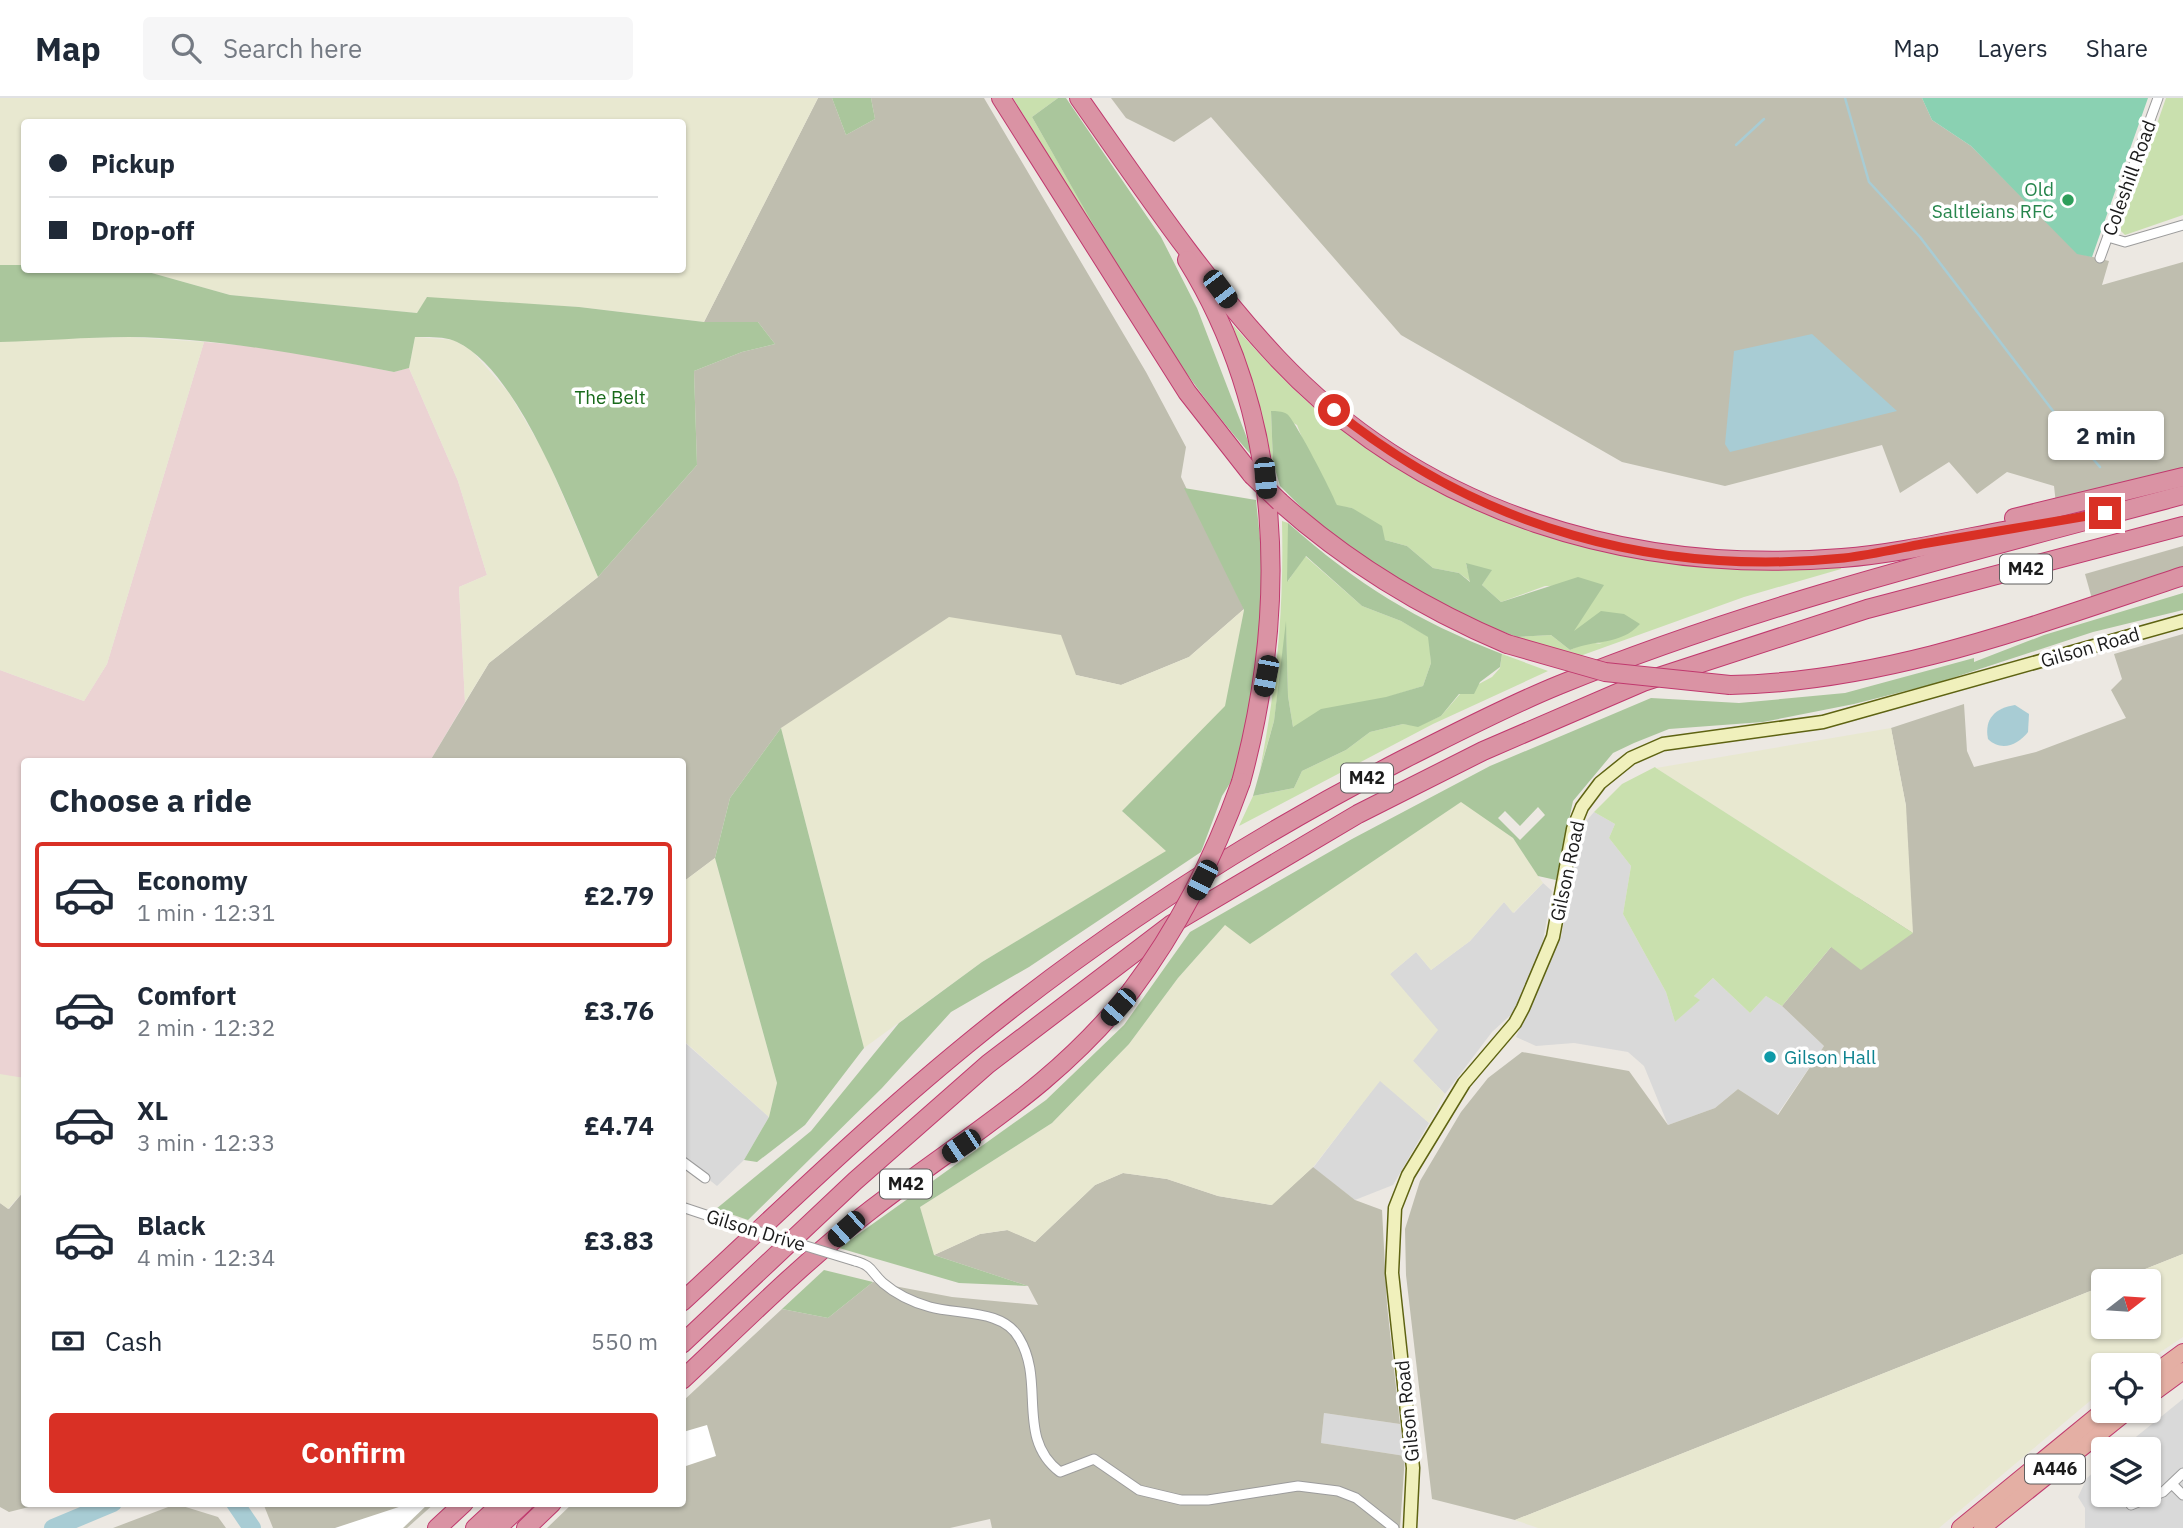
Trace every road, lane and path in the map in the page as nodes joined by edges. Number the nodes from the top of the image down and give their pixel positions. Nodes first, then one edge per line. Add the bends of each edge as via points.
1 (1001, 98) edge
2 (1079, 98) edge
3 (2158, 98) edge
4 (1137, 180) junction
5 (2183, 225) edge
6 (2108, 237) junction
7 (2099, 258) dead end
8 (2183, 477) edge
9 (2183, 495) edge
10 (2131, 509) junction
11 (2183, 526) edge
12 (1804, 559) junction
13 (2183, 576) edge
14 (2183, 621) edge
15 (686, 1164) edge
16 (705, 1178) dead end
17 (686, 1208) edge
18 (686, 1298) edge
19 (686, 1340) edge
20 (2183, 1352) edge
21 (2161, 1368) edge
22 (2183, 1371) edge
23 (686, 1376) edge
24 (2161, 1387) edge
25 (2091, 1421) edge
26 (2113, 1423) edge
27 (2183, 1473) edge
28 (2173, 1485) junction
29 (2161, 1493) edge
30 (2183, 1495) edge
31 (460, 1507) edge
32 (498, 1507) edge
33 (520, 1507) edge
34 (548, 1507) edge
35 (437, 1528) edge
36 (475, 1528) edge
37 (498, 1528) edge
38 (526, 1528) edge
39 (1394, 1528) edge
40 (1410, 1528) edge
41 (1960, 1528) edge
42 (1982, 1528) edge

1 - 13 highway, bridge via 1187,392 1252,475 1326,542 1383,583 1507,644 1605,672 1730,685 1814,680 1900,665
2 - 4 highway
3 - 6 street, Coleshill Road
4 - 12 highway via 1278,359 1373,441 1439,483 1547,529 1647,553 1742,561
4 - 23 highway, M42, bridge via 1190,265 1224,332 1241,378 1265,478 1271,558 1268,650 1241,782 1221,838 1194,894 1131,991 1083,1046 1050,1078 846,1229
5 - 6 street via 2125,242
6 - 7 street, Coleshill Road
8 - 12 highway via 2026,515
9 - 10 highway, M42
10 - 12 highway via 1844,558
10 - 18 highway, M42 via 1814,597 1643,653 1471,725 1319,803 1093,946 967,1044
11 - 19 highway, M42 via 1867,609 1656,677 1483,751 1357,814 1172,924 988,1064
14 - 40 main road, Gilson Road via 1835,719 1663,744 1631,758 1600,783 1573,829 1553,937 1515,1023 1464,1083 1415,1164 1395,1208 1392,1273 1413,1468
15 - 16 street, Gilson Drive
17 - 39 street, Gilson Drive, bridge via 870,1266 880,1280 907,1300 1008,1324 1027,1356 1037,1441 1044,1460 1060,1472 1094,1459 1139,1490 1181,1500 1320,1487 1356,1498
20 - 21 highway
22 - 24 highway
25 - 41 highway, A446
26 - 42 highway, A446
27 - 28 street
28 - 29 street
28 - 30 street
31 - 35 highway
32 - 36 highway
33 - 37 highway
34 - 38 highway

